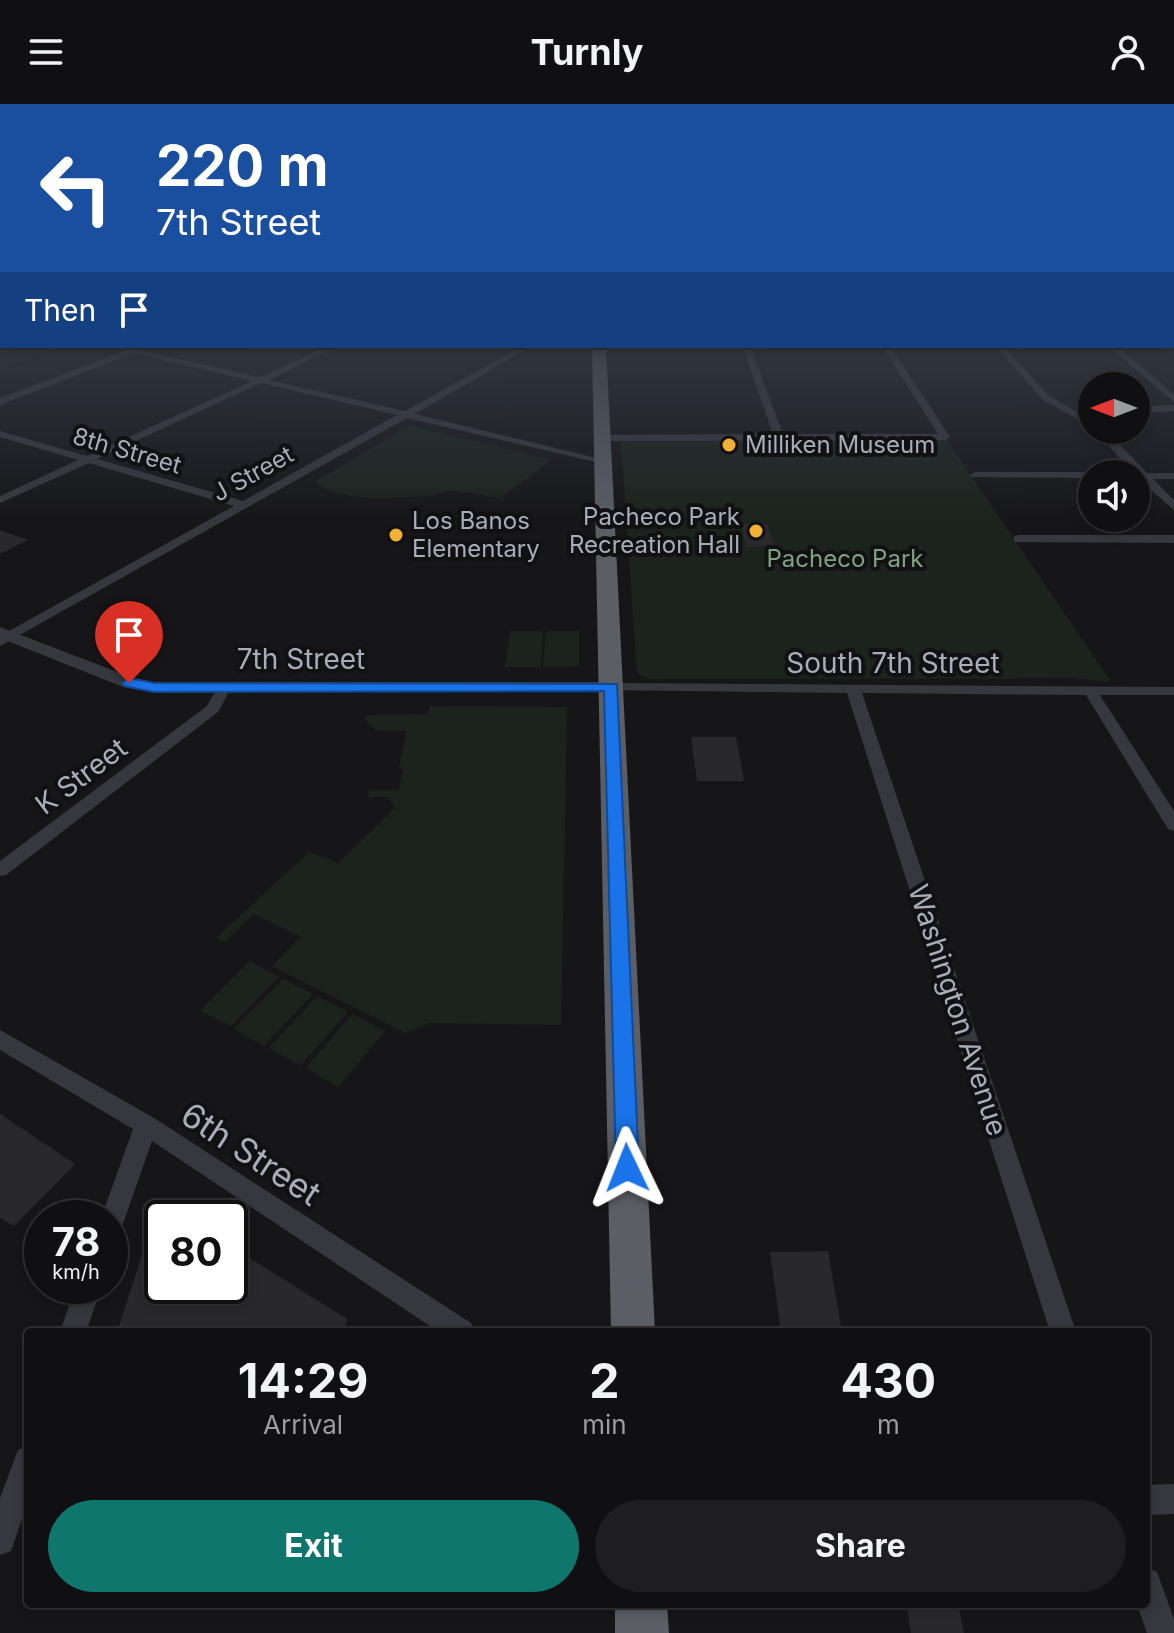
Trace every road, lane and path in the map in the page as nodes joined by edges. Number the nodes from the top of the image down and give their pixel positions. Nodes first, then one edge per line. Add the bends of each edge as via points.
1 (54, 381) edge
2 (257, 381) edge
3 (266, 381) edge
4 (465, 381) edge
5 (600, 381) edge
6 (759, 381) edge
7 (909, 381) edge
8 (1031, 381) edge
9 (1153, 381) edge
10 (1174, 399) edge
11 (0, 402) edge
12 (1174, 408) edge
13 (1150, 409) edge
14 (406, 414) junction
15 (1078, 416) edge
16 (0, 434) edge
17 (779, 437) junction
18 (1112, 444) edge
19 (603, 449) junction
20 (86, 460) junction
21 (1127, 460) edge
22 (975, 475) dead end
23 (1078, 475) edge
24 (1150, 476) edge
25 (1174, 476) edge
26 (1150, 484) edge
27 (0, 500) edge
28 (243, 505) junction
29 (1174, 507) edge
30 (1018, 539) dead end
31 (1174, 539) edge
32 (3, 637) edge
33 (612, 687) junction
34 (224, 688) junction
35 (853, 689) junction
36 (1090, 690) junction
37 (1174, 691) edge
38 (1174, 825) edge
39 (0, 870) edge
40 (0, 1039) edge
41 (146, 1125) junction
42 (120, 1200) edge
43 (83, 1304) edge
44 (74, 1328) edge
45 (456, 1328) edge
46 (633, 1328) edge
47 (1062, 1328) edge
48 (24, 1471) edge
49 (1174, 1499) edge
50 (1150, 1500) edge
51 (0, 1540) edge
52 (1150, 1595) edge
53 (641, 1608) edge
54 (642, 1633) edge
55 (1163, 1633) edge

1 - 11 street
2 - 20 street
3 - 14 street
4 - 14 street, J Street
5 - 19 highway
6 - 17 street
7 - 17 street via 945,437
8 - 15 street via 1046,398
9 - 10 street
12 - 13 street
14 - 19 street
14 - 28 street, J Street
16 - 20 street, 8th Street
17 - 19 street
18 - 21 street
19 - 33 highway
20 - 27 street
20 - 28 street, 8th Street
22 - 23 street
24 - 25 street
26 - 29 street
28 - 32 street, J Street
30 - 31 street
32 - 34 street, 7th Street via 141,686
33 - 34 street, 7th Street
33 - 35 street, South 7th Street
33 - 46 highway
34 - 39 street, K Street via 213,709
35 - 36 street, South 7th Street
35 - 47 street, Washington Avenue
36 - 37 street, South 7th Street
36 - 38 street
40 - 41 street, 6th Street
41 - 42 street
41 - 45 street, 6th Street
43 - 44 street
48 - 51 street
49 - 50 street
52 - 55 street
53 - 54 highway

